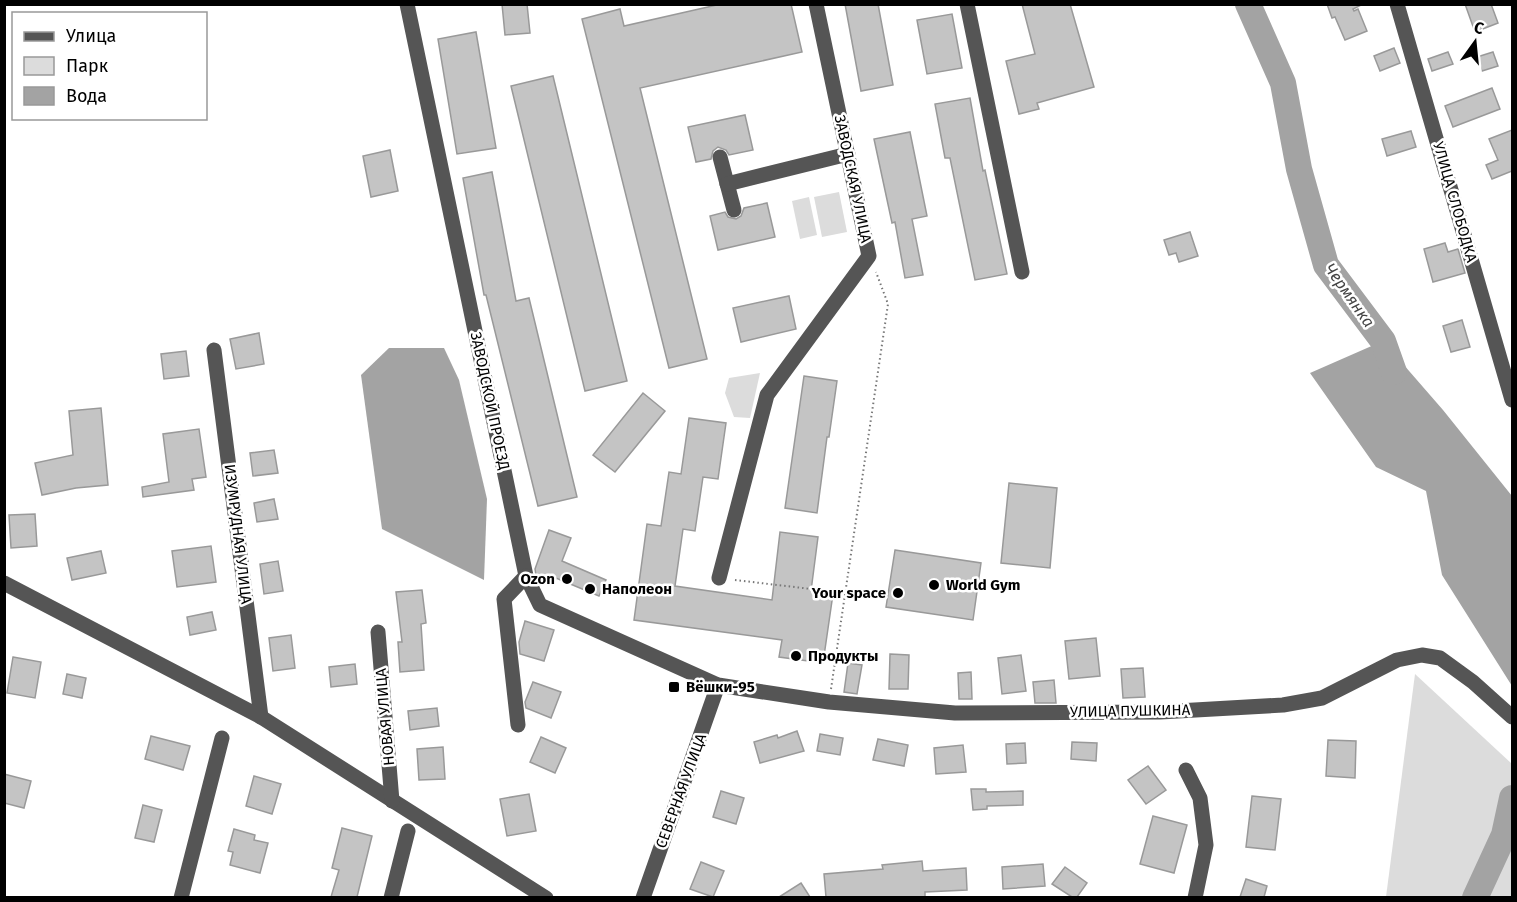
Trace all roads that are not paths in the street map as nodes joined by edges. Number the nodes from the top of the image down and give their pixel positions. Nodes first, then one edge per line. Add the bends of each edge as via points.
1 (407, 4) edge
2 (816, 4) edge
3 (968, 4) edge
4 (1397, 4) edge
5 (848, 154) junction
6 (720, 157) dead end
7 (727, 184) junction
8 (734, 210) dead end
9 (1022, 272) dead end
10 (214, 350) dead end
11 (1512, 400) edge
12 (526, 576) junction
13 (719, 578) road end
14 (4, 583) edge
15 (378, 632) dead end
16 (718, 685) junction
17 (261, 717) junction
18 (1512, 717) edge
19 (518, 725) dead end
20 (222, 738) dead end
21 (1186, 770) dead end
22 (392, 801) junction
23 (408, 831) dead end
24 (181, 897) edge
25 (391, 897) edge
26 (546, 897) edge
27 (643, 897) edge
28 (1195, 897) edge

1 - 12 street, ЗАВОДСКОЙ ПРОЕЗД
2 - 5 street, ЗАВОДСКАЯ УЛИЦА
3 - 9 street
4 - 11 street, УЛИЦА СЛОБОДКА
5 - 7 street
5 - 13 street, ЗАВОДСКАЯ УЛИЦА via 869,256 767,395
6 - 7 street
7 - 8 street
10 - 17 street, ИЗУМРУДНАЯ УЛИЦА
12 - 16 street, ЗАВОДСКОЙ ПРОЕЗД via 540,605
12 - 19 street via 504,599
14 - 17 street
15 - 22 street, НОВАЯ УЛИЦА
16 - 18 street, УЛИЦА ПУШКИНА via 829,702 955,714 1160,712 1283,705 1322,698 1397,660 1422,655 1440,658
16 - 27 street, СЕВЕРНАЯ УЛИЦА
17 - 22 street
20 - 24 street
21 - 28 street via 1200,798 1206,845
22 - 26 street
23 - 25 street

